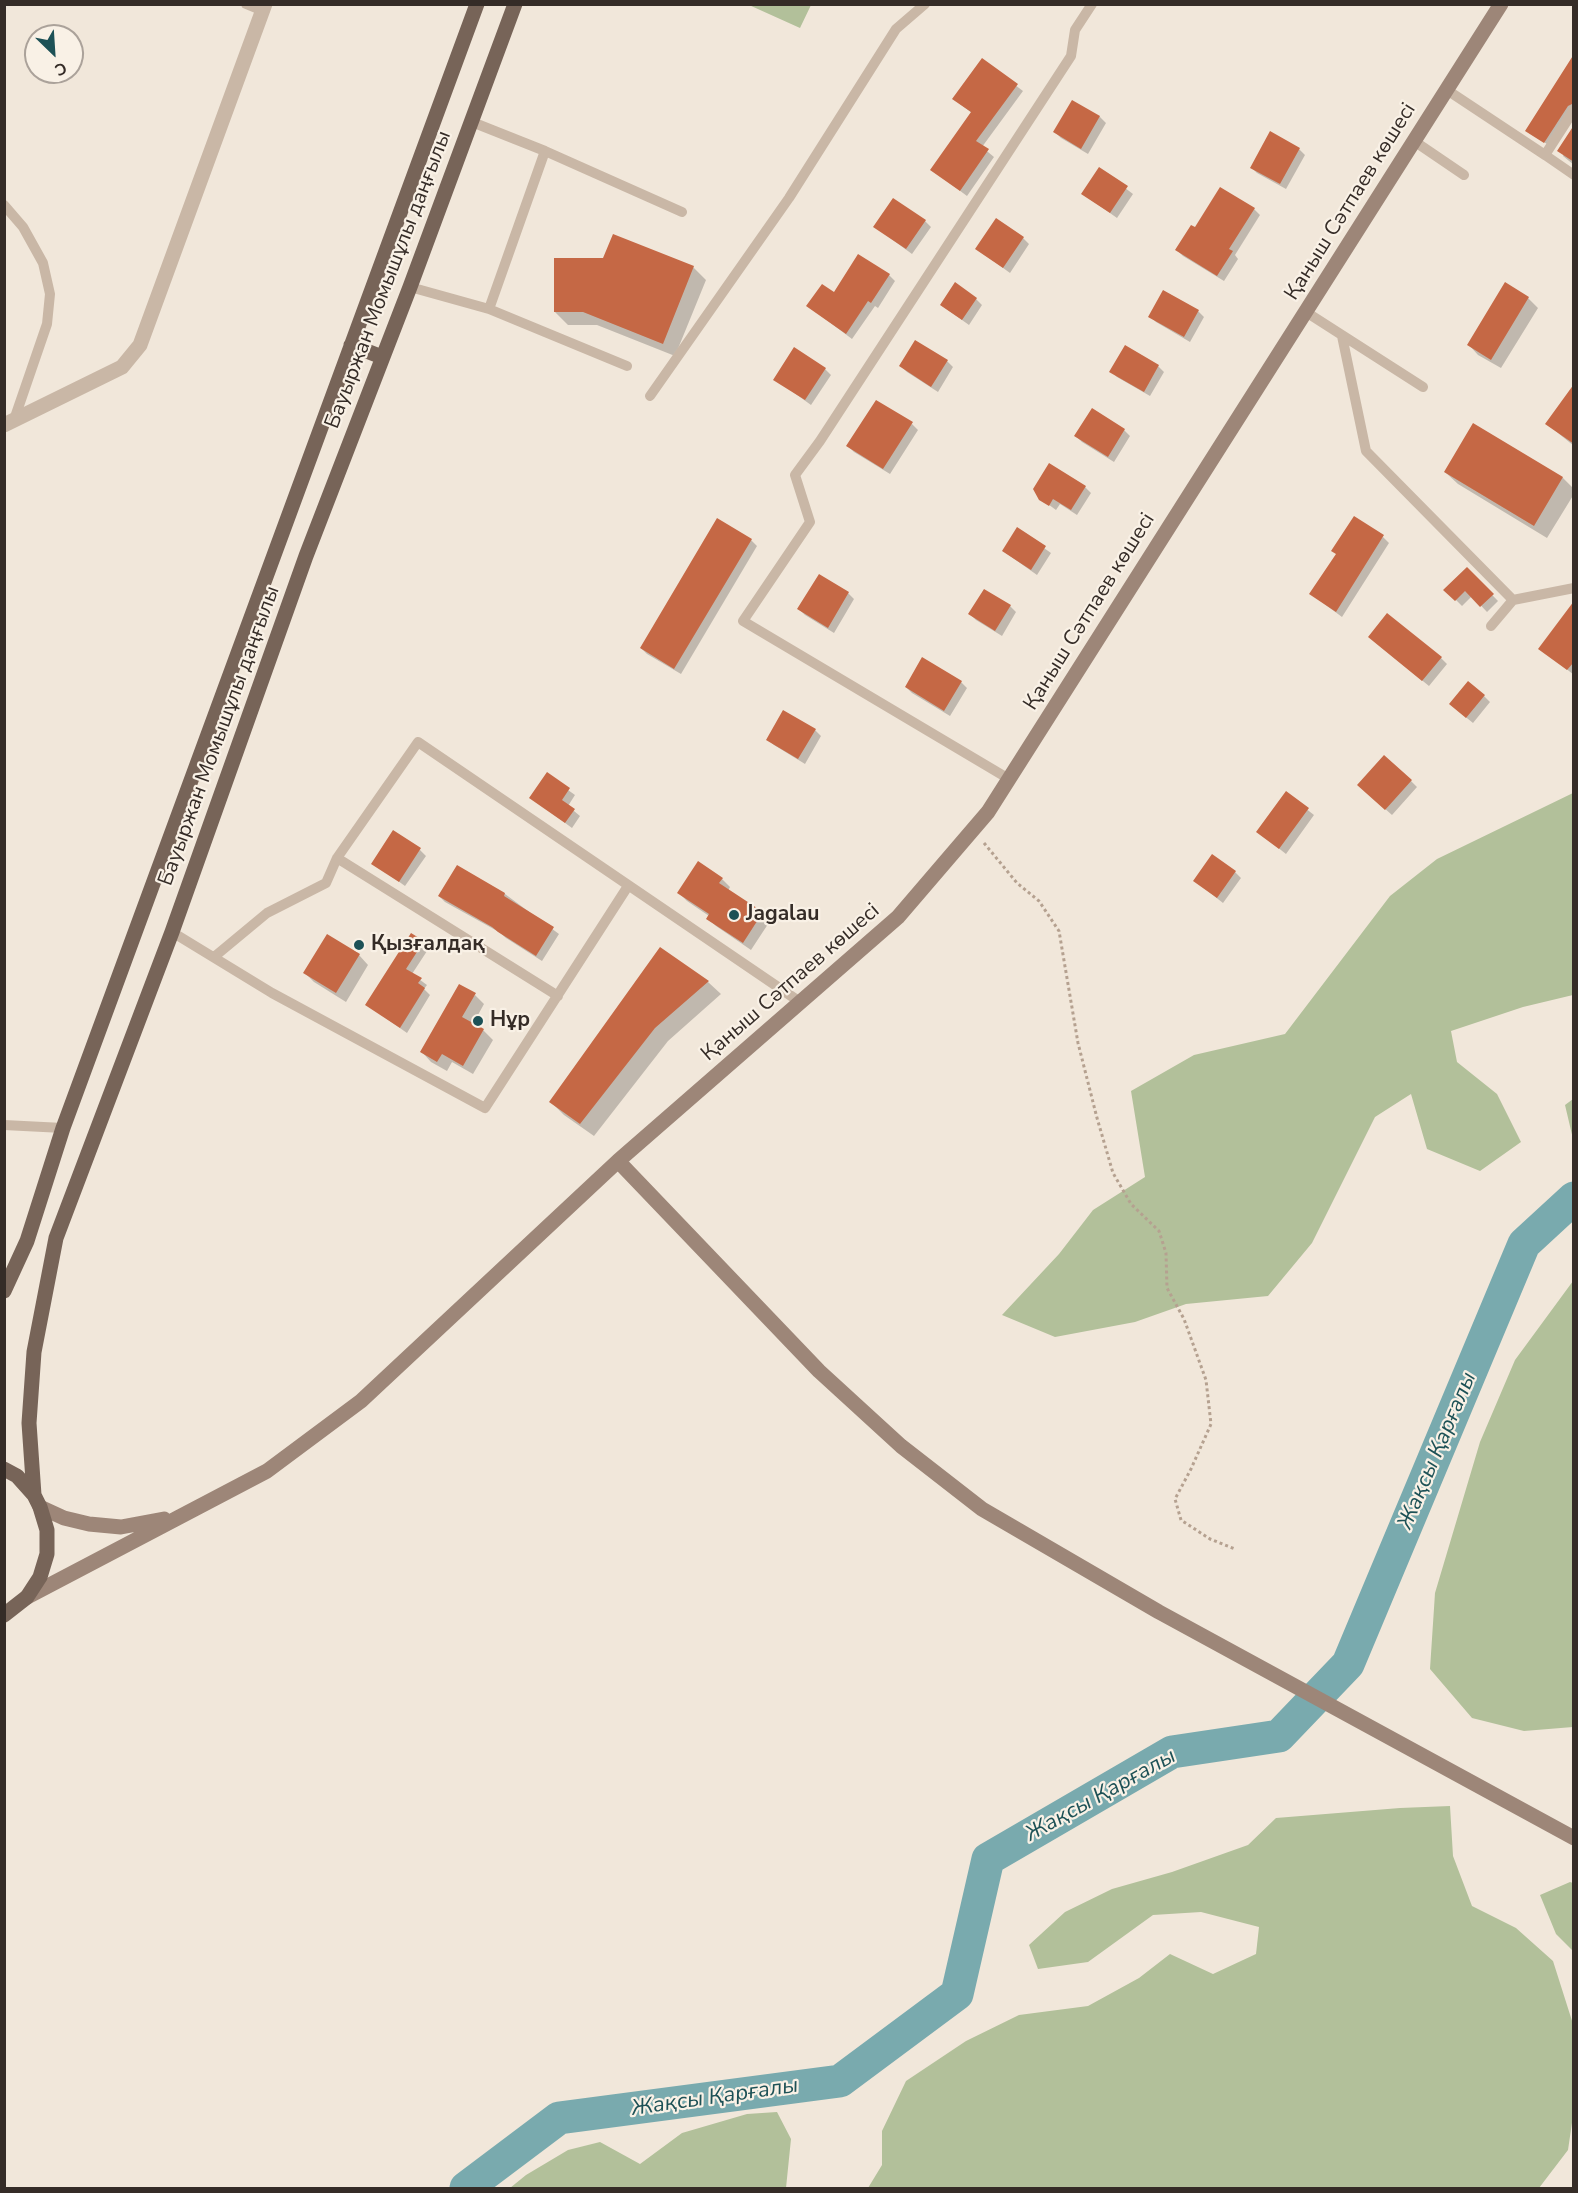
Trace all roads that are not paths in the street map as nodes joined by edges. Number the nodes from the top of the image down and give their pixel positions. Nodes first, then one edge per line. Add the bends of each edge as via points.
1 (246, 4) edge
2 (477, 4) edge
3 (515, 4) edge
4 (925, 4) edge
5 (1092, 4) edge
6 (1501, 4) edge
7 (264, 8) edge
8 (1447, 90) junction
9 (1574, 110) edge
10 (472, 122) junction
11 (1414, 141) junction
12 (545, 151) junction
13 (1545, 155) junction
14 (1464, 175) dead end
15 (1574, 175) edge
16 (4, 206) edge
17 (682, 212) dead end
18 (410, 287) junction
19 (489, 309) junction
20 (1306, 312) junction
21 (1342, 336) junction
22 (351, 345) junction
23 (382, 357) junction
24 (627, 366) dead end
25 (1423, 387) dead end
26 (650, 396) dead end
27 (9, 423) edge
28 (1574, 588) edge
29 (1513, 600) junction
30 (1491, 626) dead end
31 (1009, 779) junction
32 (337, 858) junction
33 (628, 886) junction
34 (172, 932) junction
35 (214, 957) junction
36 (558, 996) junction
37 (801, 1002) junction
38 (4, 1125) edge
39 (63, 1128) junction
40 (618, 1161) junction
41 (4, 1291) edge
42 (4, 1469) edge
43 (37, 1501) junction
44 (178, 1516) junction
45 (27, 1597) junction
46 (4, 1616) edge
47 (1574, 1838) edge

1 - 7 lane
2 - 22 main road, Бауыржан Момышұлы даңғылы
3 - 10 main road, Бауыржан Момышұлы даңғылы
4 - 26 lane via 896,29 789,198
5 - 31 lane via 1075,30 1071,56 795,475 810,522 743,621
6 - 8 main road, Қаныш Сәтпаев көшесі
7 - 27 street via 140,345 122,368
8 - 11 main road, Қаныш Сәтпаев көшесі
8 - 13 lane
9 - 13 lane
10 - 12 lane
10 - 18 main road, Бауыржан Момышұлы даңғылы
11 - 14 lane
11 - 20 main road, Қаныш Сәтпаев көшесі
12 - 17 lane
12 - 19 lane
13 - 15 lane
16 - 27 lane via 23,227 43,263 50,294 47,324
18 - 19 lane
18 - 23 main road, Бауыржан Момышұлы даңғылы
19 - 24 lane
20 - 21 lane
20 - 31 main road, Қаныш Сәтпаев көшесі
21 - 25 lane
21 - 29 lane via 1366,451
22 - 23 main road
22 - 39 main road, Бауыржан Момышұлы даңғылы
23 - 34 main road, Бауыржан Момышұлы даңғылы via 298,578
28 - 29 lane
29 - 30 lane
31 - 37 main road, Қаныш Сәтпаев көшесі via 988,812 898,917
32 - 33 lane via 418,742
32 - 35 lane via 326,883 267,913
32 - 36 lane
33 - 36 lane
33 - 37 lane
34 - 35 lane
34 - 43 main road, Бауыржан Момышұлы даңғылы via 56,1238 34,1352 29,1423
35 - 36 lane via 272,993 485,1108
37 - 40 main road, Қаныш Сәтпаев көшесі
38 - 39 lane
39 - 41 main road, Бауыржан Момышұлы даңғылы via 27,1241
40 - 44 main road, Қаныш Сәтпаев көшесі via 361,1401 267,1471
40 - 47 main road via 819,1371 901,1446 982,1509 1159,1612
42 - 43 main road via 16,1476
43 - 44 main road via 72,1520 89,1524 121,1527
43 - 45 main road, Бауыржан Момышұлы даңғылы via 47,1530 47,1554 40,1577
44 - 45 main road
45 - 46 main road

